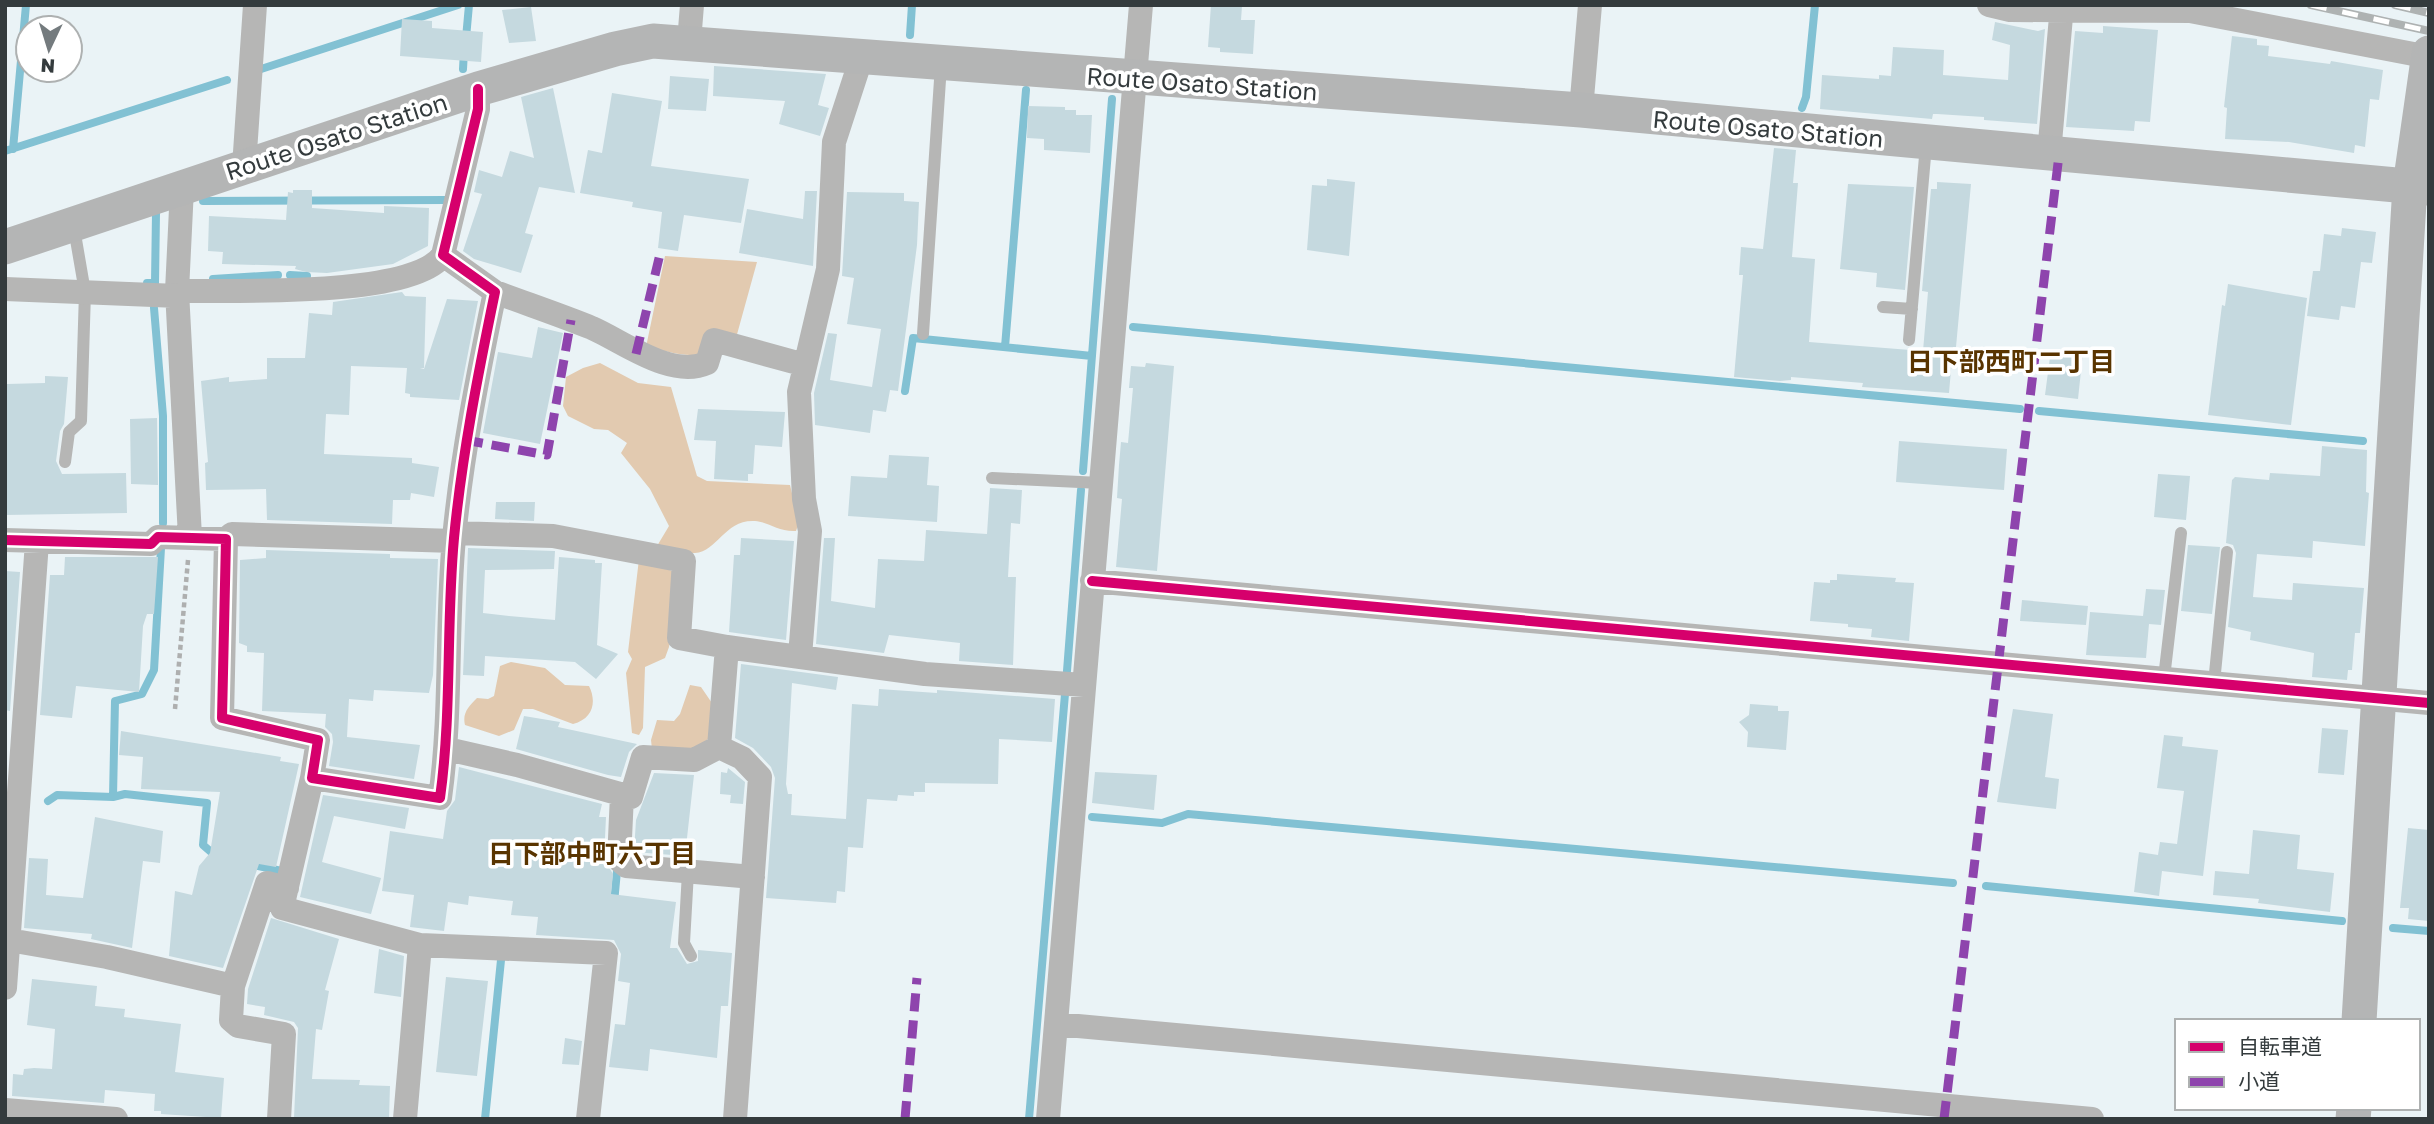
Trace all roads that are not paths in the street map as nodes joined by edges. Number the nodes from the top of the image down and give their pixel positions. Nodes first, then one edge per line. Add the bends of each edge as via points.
1 (255, 5) edge
2 (692, 5) edge
3 (1141, 5) edge
4 (1590, 5) edge
5 (1989, 5) edge
6 (2062, 8) edge
7 (689, 41) junction
8 (2429, 55) edge
9 (862, 56) junction
10 (941, 62) junction
11 (1134, 79) junction
12 (478, 89) junction
13 (1581, 110) junction
14 (1926, 142) junction
15 (2049, 154) junction
16 (244, 167) junction
17 (2420, 187) edge
18 (181, 188) junction
19 (74, 224) junction
20 (5, 247) edge
21 (443, 255) junction
22 (5, 289) edge
23 (85, 292) junction
24 (495, 292) junction
25 (177, 294) junction
26 (1883, 307) dead end
27 (1912, 309) junction
28 (923, 334) dead end
29 (1909, 340) dead end
30 (805, 365) junction
31 (65, 462) dead end
32 (992, 478) dead end
33 (1101, 483) junction
34 (2181, 533) dead end
35 (190, 537) junction
36 (455, 537) junction
37 (226, 539) junction
38 (5, 540) edge
39 (37, 542) junction
40 (2227, 552) dead end
41 (1092, 580) junction
42 (727, 647) junction
43 (800, 656) junction
44 (2164, 678) junction
45 (2214, 683) junction
46 (1084, 685) junction
47 (2379, 698) junction
48 (2429, 703) edge
49 (719, 747) junction
50 (447, 749) junction
51 (312, 778) junction
52 (622, 795) junction
53 (688, 872) junction
54 (752, 877) junction
55 (287, 888) junction
56 (9, 892) edge
57 (9, 940) junction
58 (420, 945) junction
59 (691, 956) dead end
60 (233, 986) junction
61 (5, 988) edge
62 (2359, 1019) edge
63 (1056, 1024) junction
64 (5, 1110) edge
65 (116, 1119) edge
66 (279, 1119) edge
67 (405, 1119) edge
68 (588, 1119) edge
69 (735, 1119) edge
70 (1048, 1119) edge
71 (2092, 1119) edge

1 - 16 street
2 - 7 street
3 - 11 street
4 - 13 street
5 - 6 street via 2010,10
6 - 8 street via 2190,11
6 - 15 street
7 - 9 main road, Route Osato Station
7 - 12 main road, Route Osato Station via 653,41 615,49
8 - 17 main road
9 - 10 main road, Route Osato Station
9 - 30 street via 834,142 828,268
10 - 11 main road, Route Osato Station
10 - 28 lane
11 - 13 main road, Route Osato Station
11 - 33 street
12 - 16 main road, Route Osato Station
12 - 21 street via 478,108
13 - 14 main road, Route Osato Station
14 - 15 main road, Route Osato Station
14 - 27 lane
15 - 17 main road, Route Osato Station
16 - 18 main road, Route Osato Station
17 - 47 main road
18 - 19 main road, Route Osato Station
18 - 25 street
19 - 20 main road, Route Osato Station
19 - 23 lane
21 - 24 street
21 - 25 street via 437,265 384,283
22 - 23 street
23 - 25 street
23 - 31 lane via 81,421 69,432
24 - 30 street via 594,329 636,354 694,369 707,363 713,340
24 - 36 street via 465,440
25 - 35 street
26 - 27 lane
27 - 29 lane
30 - 43 street via 798,425 810,531
32 - 33 lane
33 - 41 street
34 - 44 lane
35 - 37 street
35 - 39 street via 158,537 151,544
36 - 37 street via 232,534
36 - 42 street via 553,536 684,561 679,638
36 - 50 street
37 - 51 street via 222,718 318,740
38 - 39 street
39 - 56 street
40 - 45 lane
41 - 44 street
41 - 46 street
42 - 43 street
42 - 49 street
43 - 46 street via 925,674
44 - 45 street
45 - 47 street
46 - 63 street
47 - 48 street
47 - 62 main road
49 - 52 street via 694,760 643,757 631,797
49 - 54 street via 742,758 760,777
50 - 51 street via 440,798
50 - 52 street
51 - 55 street
52 - 53 street via 619,860 626,866
53 - 54 street
53 - 59 lane via 684,943
54 - 69 street
55 - 58 street via 282,908
55 - 60 street via 267,883
56 - 57 street
57 - 60 street
57 - 61 street
58 - 67 street
58 - 68 street via 606,953
60 - 66 street via 231,1020 238,1026 284,1034
63 - 70 street
63 - 71 street
64 - 65 street

